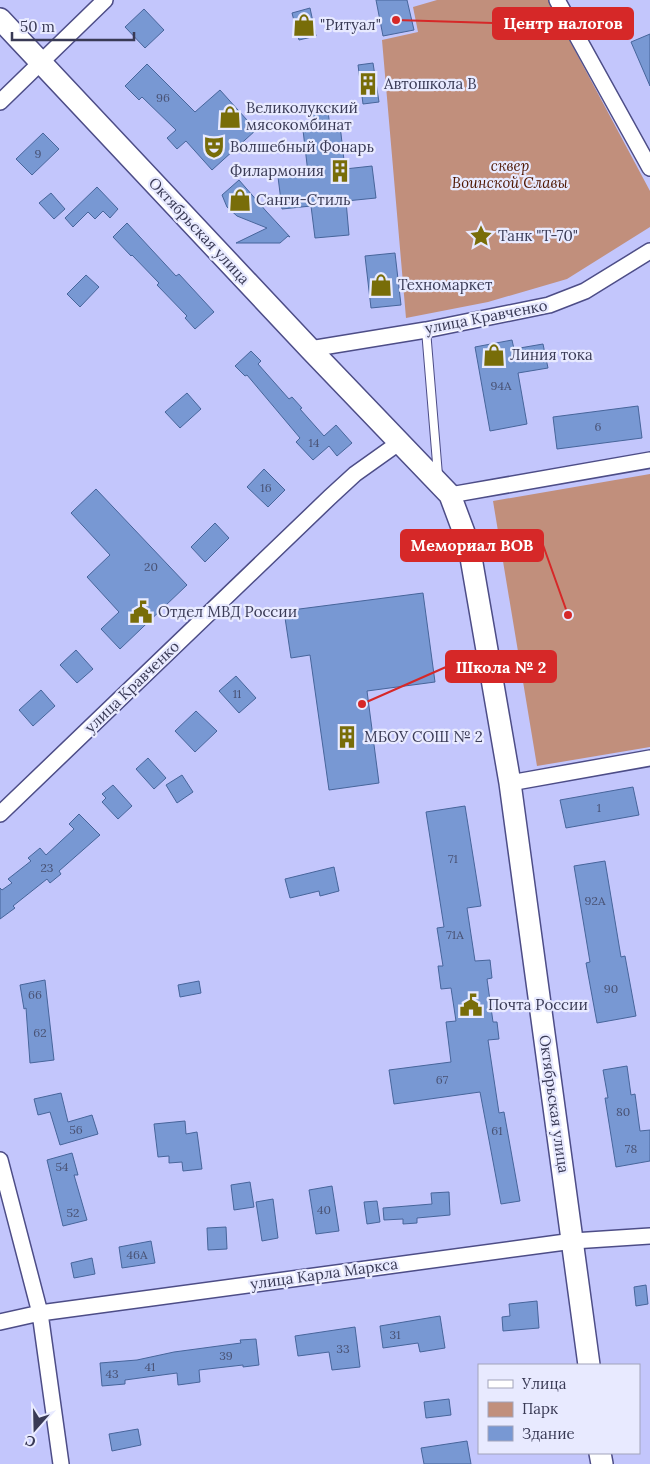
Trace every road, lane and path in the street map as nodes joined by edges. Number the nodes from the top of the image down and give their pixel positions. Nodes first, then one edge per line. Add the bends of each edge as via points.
1 (105, 0) edge
2 (557, 0) edge
3 (0, 19) edge
4 (42, 63) junction
5 (0, 102) edge
6 (650, 168) edge
7 (650, 251) edge
8 (426, 330) junction
9 (310, 349) junction
10 (400, 442) junction
11 (650, 460) edge
12 (444, 489) junction
13 (650, 758) edge
14 (510, 783) junction
15 (0, 814) edge
16 (0, 1160) edge
17 (650, 1236) edge
18 (573, 1241) junction
19 (40, 1313) junction
20 (0, 1322) edge
21 (589, 1364) edge
22 (60, 1464) edge

1 - 4 street
2 - 6 street
3 - 4 main road, Октябрьская улица
4 - 5 street
4 - 9 main road, Октябрьская улица
7 - 8 street, улица Кравченко via 584,291 549,306
8 - 9 street, улица Кравченко
8 - 12 lane
9 - 10 main road, Октябрьская улица
10 - 12 main road, Октябрьская улица
10 - 15 street, улица Кравченко via 330,496
11 - 12 street
12 - 14 main road, Октябрьская улица via 469,546
13 - 14 street
14 - 18 main road, Октябрьская улица
16 - 19 street
17 - 18 street, улица Карла Маркса
18 - 19 street, улица Карла Маркса
18 - 21 main road, Октябрьская улица
19 - 20 street, улица Карла Маркса
19 - 22 street

